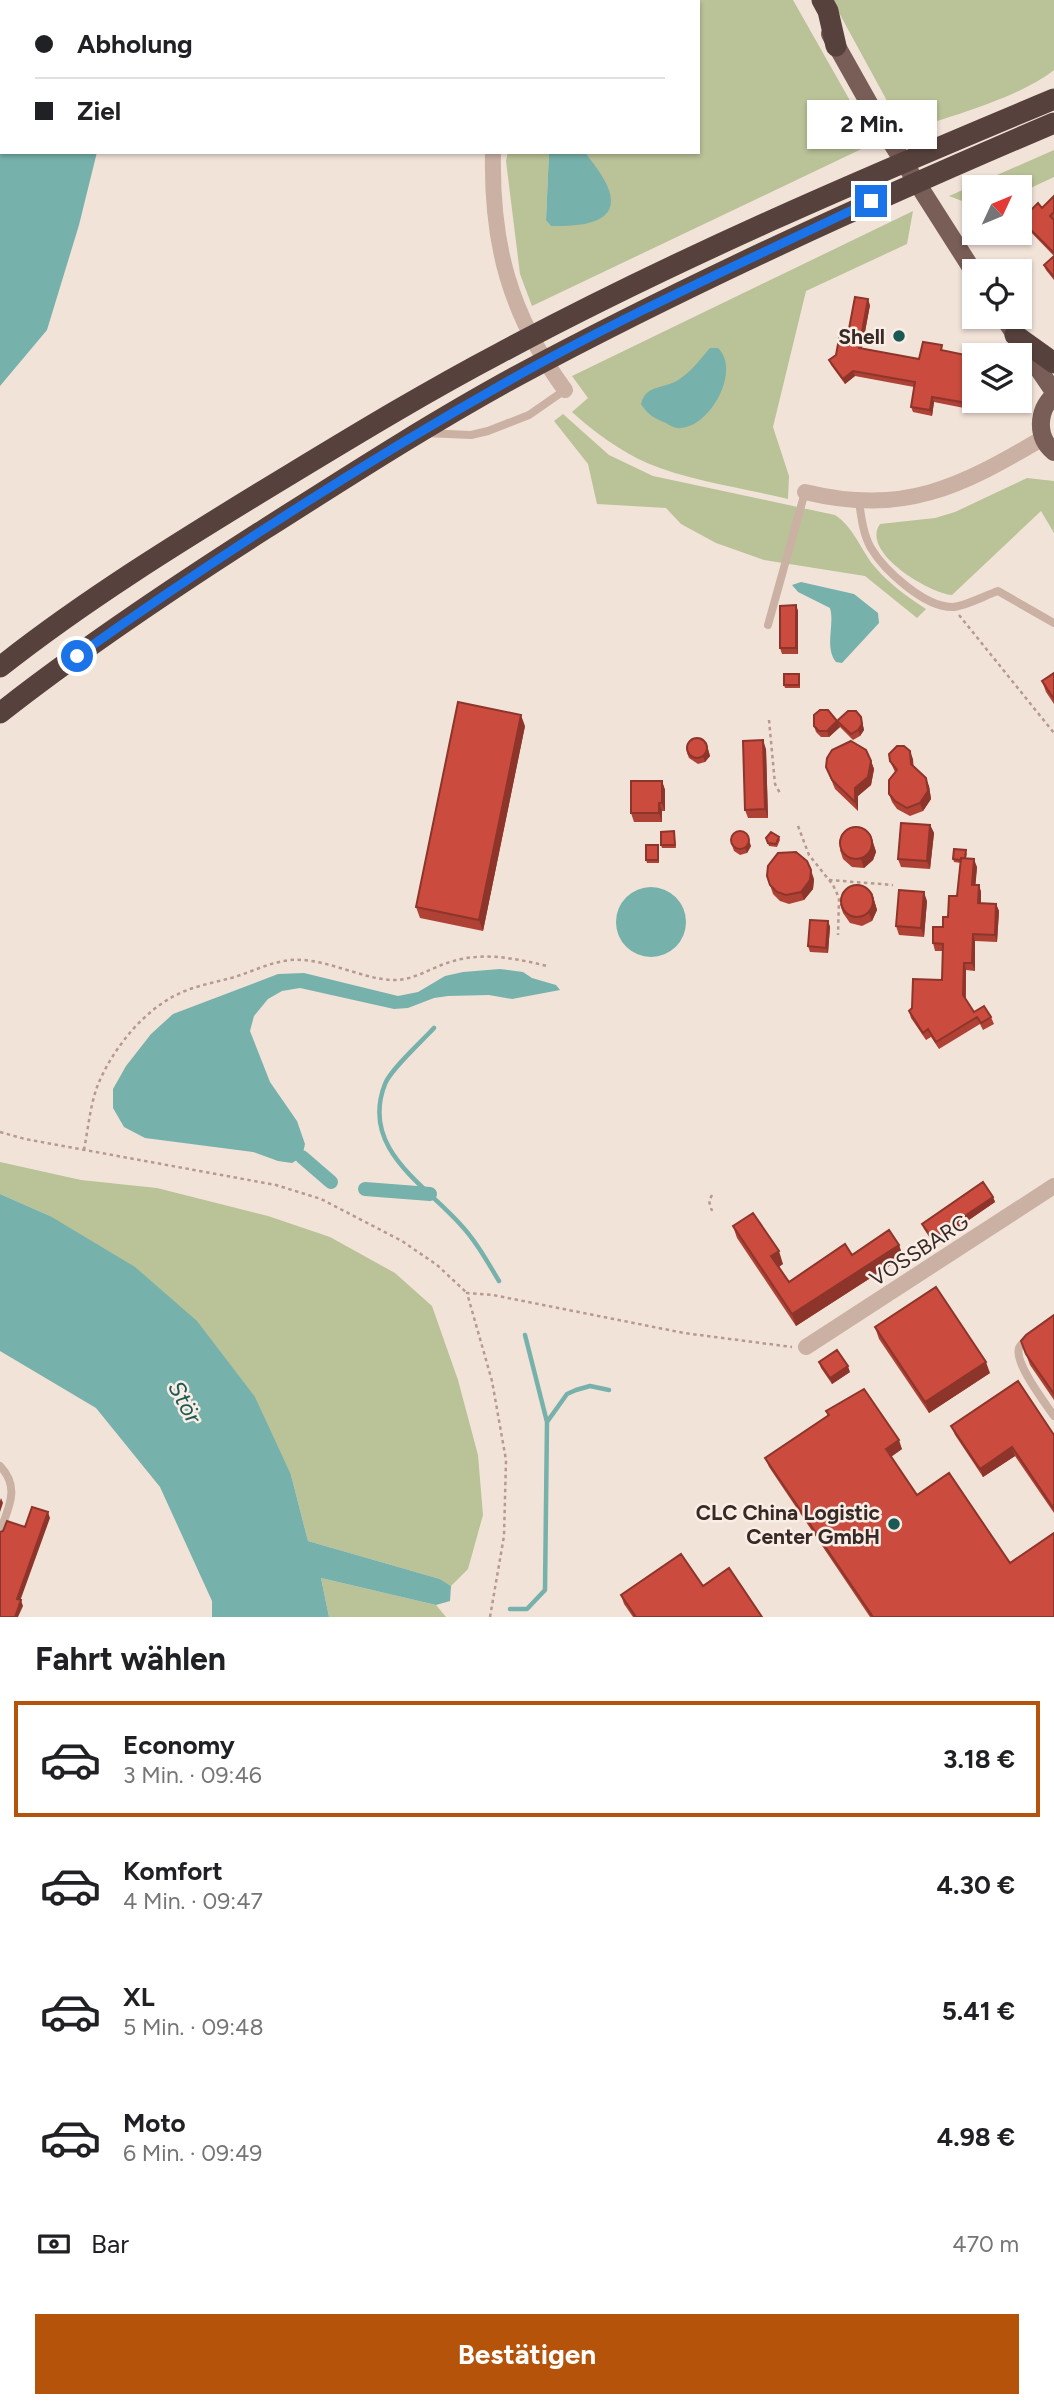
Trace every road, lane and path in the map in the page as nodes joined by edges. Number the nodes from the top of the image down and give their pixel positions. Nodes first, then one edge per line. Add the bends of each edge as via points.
1 (813, 0) edge
2 (822, 0) edge
3 (836, 46) junction
4 (1054, 89) edge
5 (1054, 99) edge
6 (1028, 109) junction
7 (1054, 122) edge
8 (493, 154) edge
9 (965, 259) edge
10 (1011, 329) edge
11 (1015, 335) junction
12 (1054, 363) edge
13 (565, 390) joint
14 (1054, 394) edge
15 (1049, 445) edge
16 (805, 492) joint
17 (859, 500) junction
18 (953, 607) junction
19 (1054, 623) edge
20 (768, 625) dead end
21 (0, 667) edge
22 (0, 703) edge
23 (0, 713) edge
24 (769, 720) dead end
25 (1054, 733) edge
26 (781, 794) dead end
27 (798, 826) dead end
28 (829, 880) junction
29 (893, 885) dead end
30 (838, 935) dead end
31 (547, 965) dead end
32 (0, 1132) edge
33 (84, 1150) junction
34 (1054, 1186) edge
35 (712, 1195) dead end
36 (712, 1211) dead end
37 (467, 1293) junction
38 (1035, 1334) edge
39 (806, 1347) joint
40 (1054, 1416) edge
41 (0, 1466) edge
42 (0, 1532) edge
43 (490, 1617) edge

1 - 3 main road
2 - 3 highway
3 - 9 main road
4 - 6 highway
5 - 6 highway
6 - 21 highway via 859,182 501,352 166,550
7 - 23 highway via 871,201 512,379 390,449 184,580
8 - 13 street via 494,217 506,274 526,326
10 - 11 main road
11 - 12 highway
11 - 14 main road
13 - 22 lane via 529,415 471,435 405,432 213,551
14 - 15 main road via 1042,414 1041,430
15 - 17 street via 921,496
16 - 17 street
16 - 20 lane
17 - 18 lane via 867,540 880,561 918,594
18 - 19 lane via 998,591
18 - 25 path
24 - 26 path via 775,783
27 - 28 path via 808,855
28 - 29 path
28 - 30 path via 839,898
31 - 33 path via 487,956 390,980 292,960 184,991 139,1024 114,1055 96,1090
32 - 33 path
33 - 37 path via 276,1185 321,1199 402,1241
34 - 39 street, VOSSBARG
35 - 36 path
37 - 39 path via 684,1333
37 - 43 path via 492,1381 506,1460 504,1536
38 - 40 lane via 1018,1351
41 - 42 lane via 13,1494

